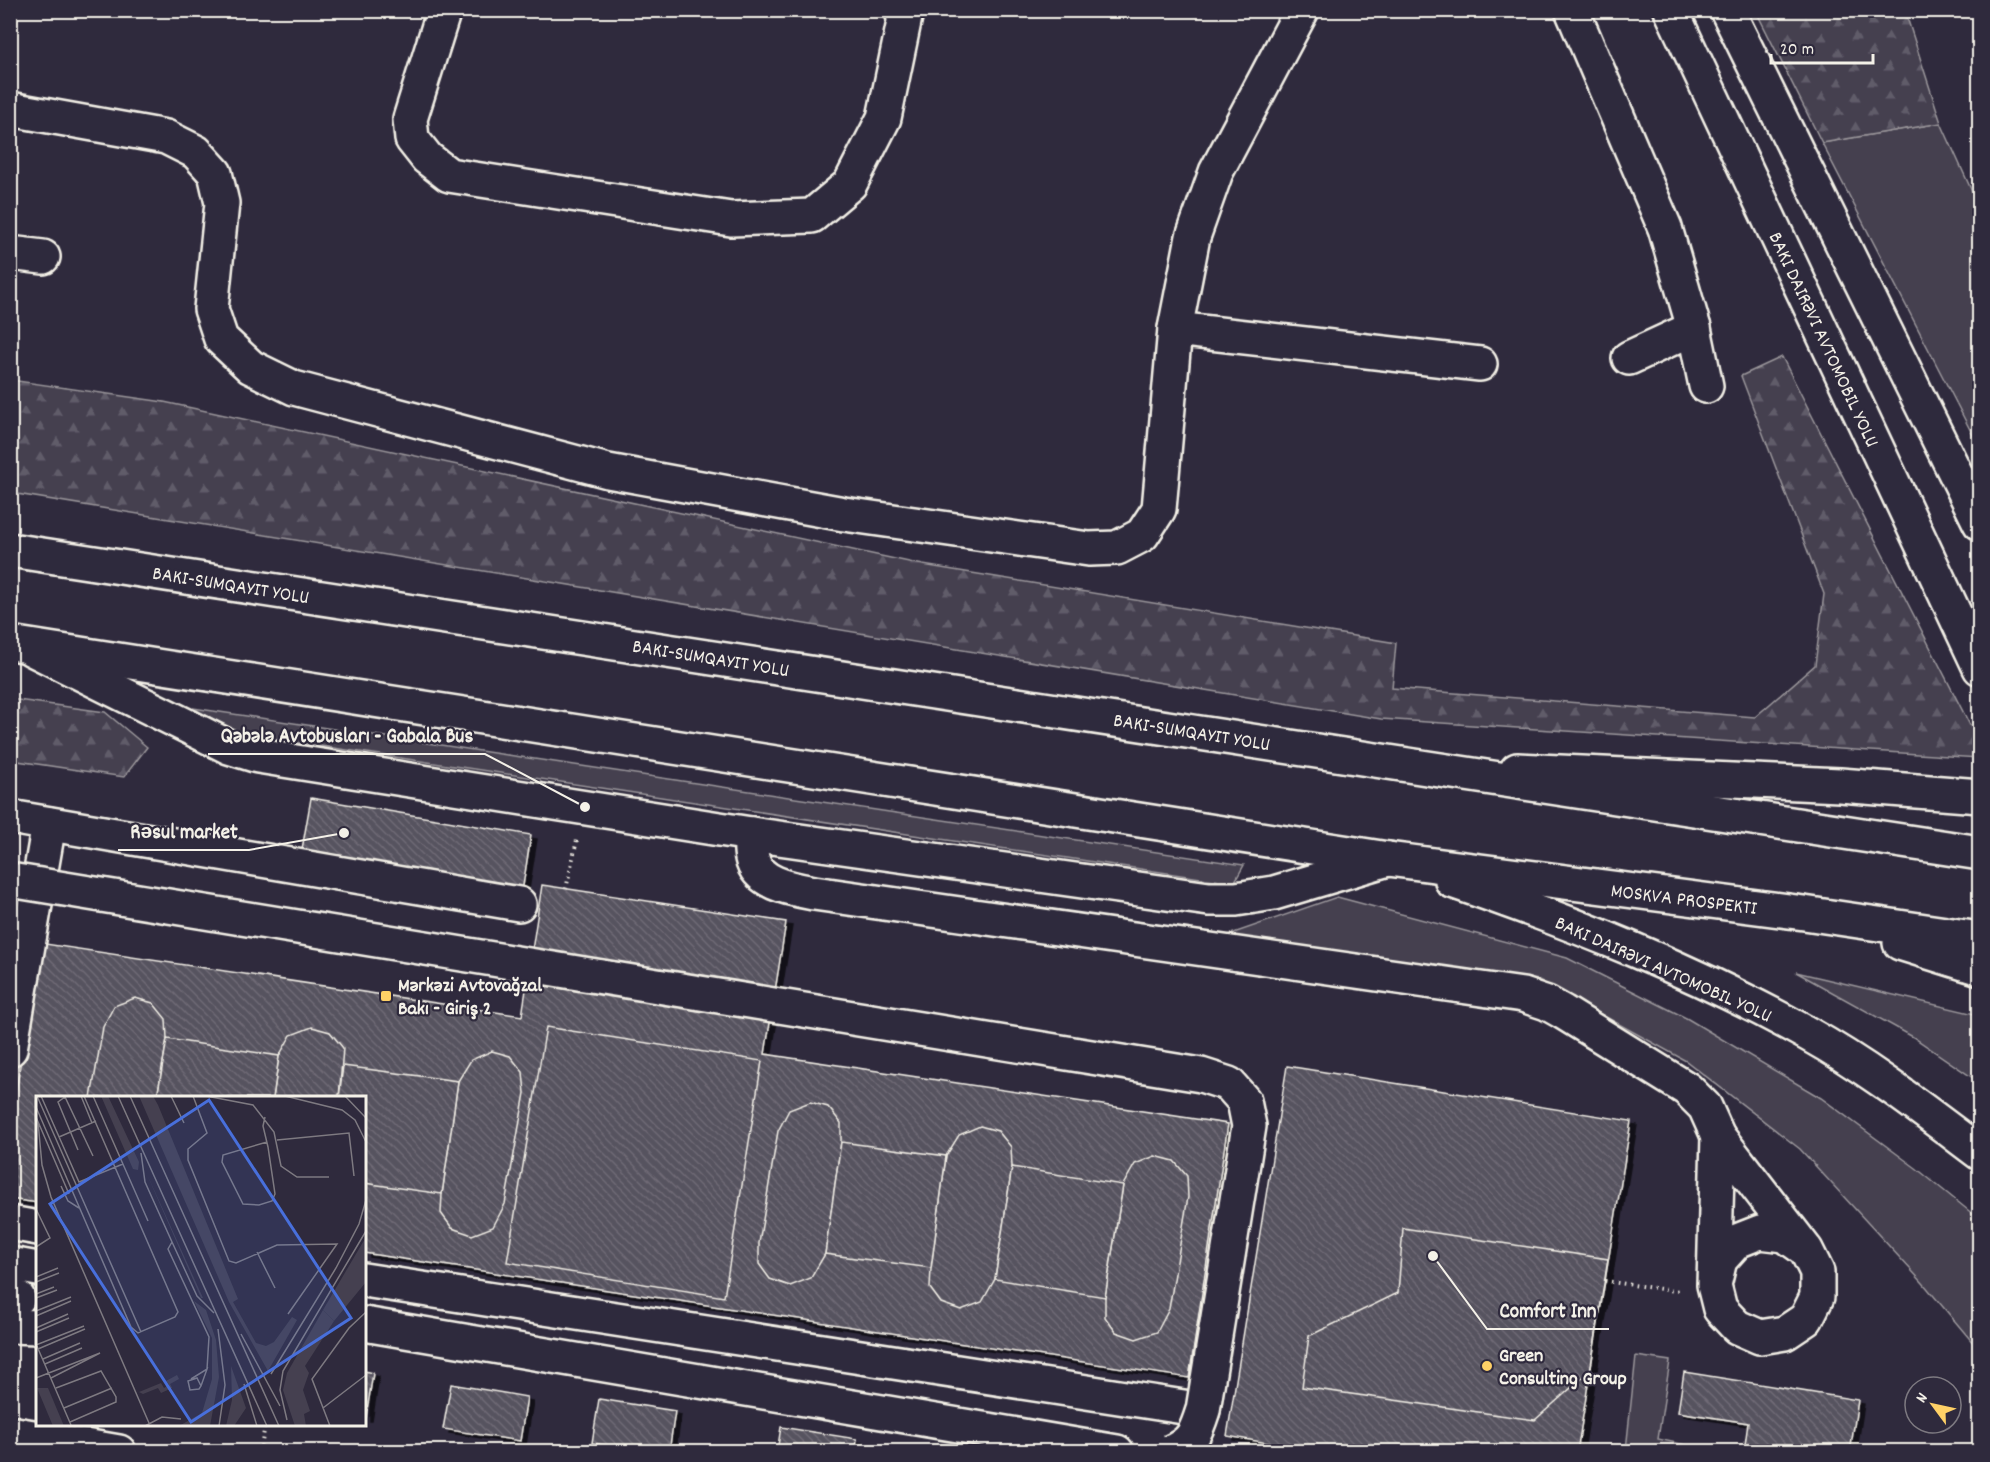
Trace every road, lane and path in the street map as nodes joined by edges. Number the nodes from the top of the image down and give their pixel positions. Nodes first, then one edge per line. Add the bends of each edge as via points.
1 (444, 10) edge
2 (901, 10) edge
3 (1302, 10) edge
4 (1572, 10) edge
5 (1671, 10) edge
6 (1727, 10) edge
7 (10, 109) edge
8 (10, 253) edge
9 (43, 257) dead end
10 (1694, 328) junction
11 (1175, 329) junction
12 (1629, 358) dead end
13 (1480, 364) dead end
14 (1706, 386) dead end
15 (1980, 523) edge
16 (10, 550) edge
17 (16, 644) edge
18 (1980, 668) edge
19 (1412, 765) junction
20 (1980, 796) edge
21 (585, 807) junction
22 (10, 817) edge
23 (49, 824) junction
24 (751, 834) junction
25 (1980, 853) edge
26 (1388, 859) junction
27 (10, 880) edge
28 (566, 889) dead end
29 (519, 904) dead end
30 (1804, 913) junction
31 (1980, 939) edge
32 (1980, 968) edge
33 (10, 1049) edge
34 (1718, 1136) junction
35 (1980, 1153) edge
36 (1806, 1250) junction
37 (10, 1264) edge
38 (36, 1269) edge
39 (366, 1280) edge
40 (1605, 1281) dead end
41 (1714, 1285) junction
42 (366, 1324) edge
43 (1203, 1410) junction
44 (265, 1426) edge
45 (10, 1433) edge
46 (119, 1452) edge
47 (260, 1452) edge
48 (1118, 1452) edge
49 (1171, 1452) edge

1 - 2 main road via 410,119 412,139 427,158 449,175 731,219 812,216 850,184 884,118 905,17
3 - 11 main road via 1216,172 1193,237
4 - 10 main road via 1665,228
5 - 18 main road
6 - 15 main road
7 - 11 main road via 166,137 196,152 215,173 222,203 211,309 221,339 251,367 294,388 608,471 855,515 1089,549 1117,548 1142,535 1159,509
8 - 9 main road
10 - 12 main road
10 - 14 main road
11 - 13 main road
16 - 19 main road
17 - 21 main road via 229,747 258,756
17 - 26 main road
19 - 20 main road via 1840,785
19 - 25 main road
21 - 24 main road
21 - 28 path
22 - 23 main road
23 - 29 main road
23 - 33 main road
24 - 26 main road via 1209,899 1274,893
24 - 34 main road via 752,861 762,876 786,888 1523,995 1563,1012 1687,1089 1704,1107
26 - 30 main road, MOSKVA PROSPEKTI
26 - 35 main road via 1515,903 1714,986 1809,1034 1898,1091
27 - 43 main road, bridge via 1201,1075 1229,1084 1244,1101 1249,1126
30 - 31 main road, MOSKVA PROSPEKTI
30 - 32 main road
34 - 36 main road
34 - 41 main road
36 - 41 main road via 1785,1235 1760,1233 1737,1241 1720,1260
36 - 41 main road via 1817,1272 1817,1297 1806,1319 1785,1333 1760,1337 1737,1328 1720,1309
37 - 38 main road
39 - 43 main road
40 - 41 path via 1675,1291
42 - 48 main road
43 - 49 main road, bridge via 1196,1433
44 - 47 path
45 - 46 main road

